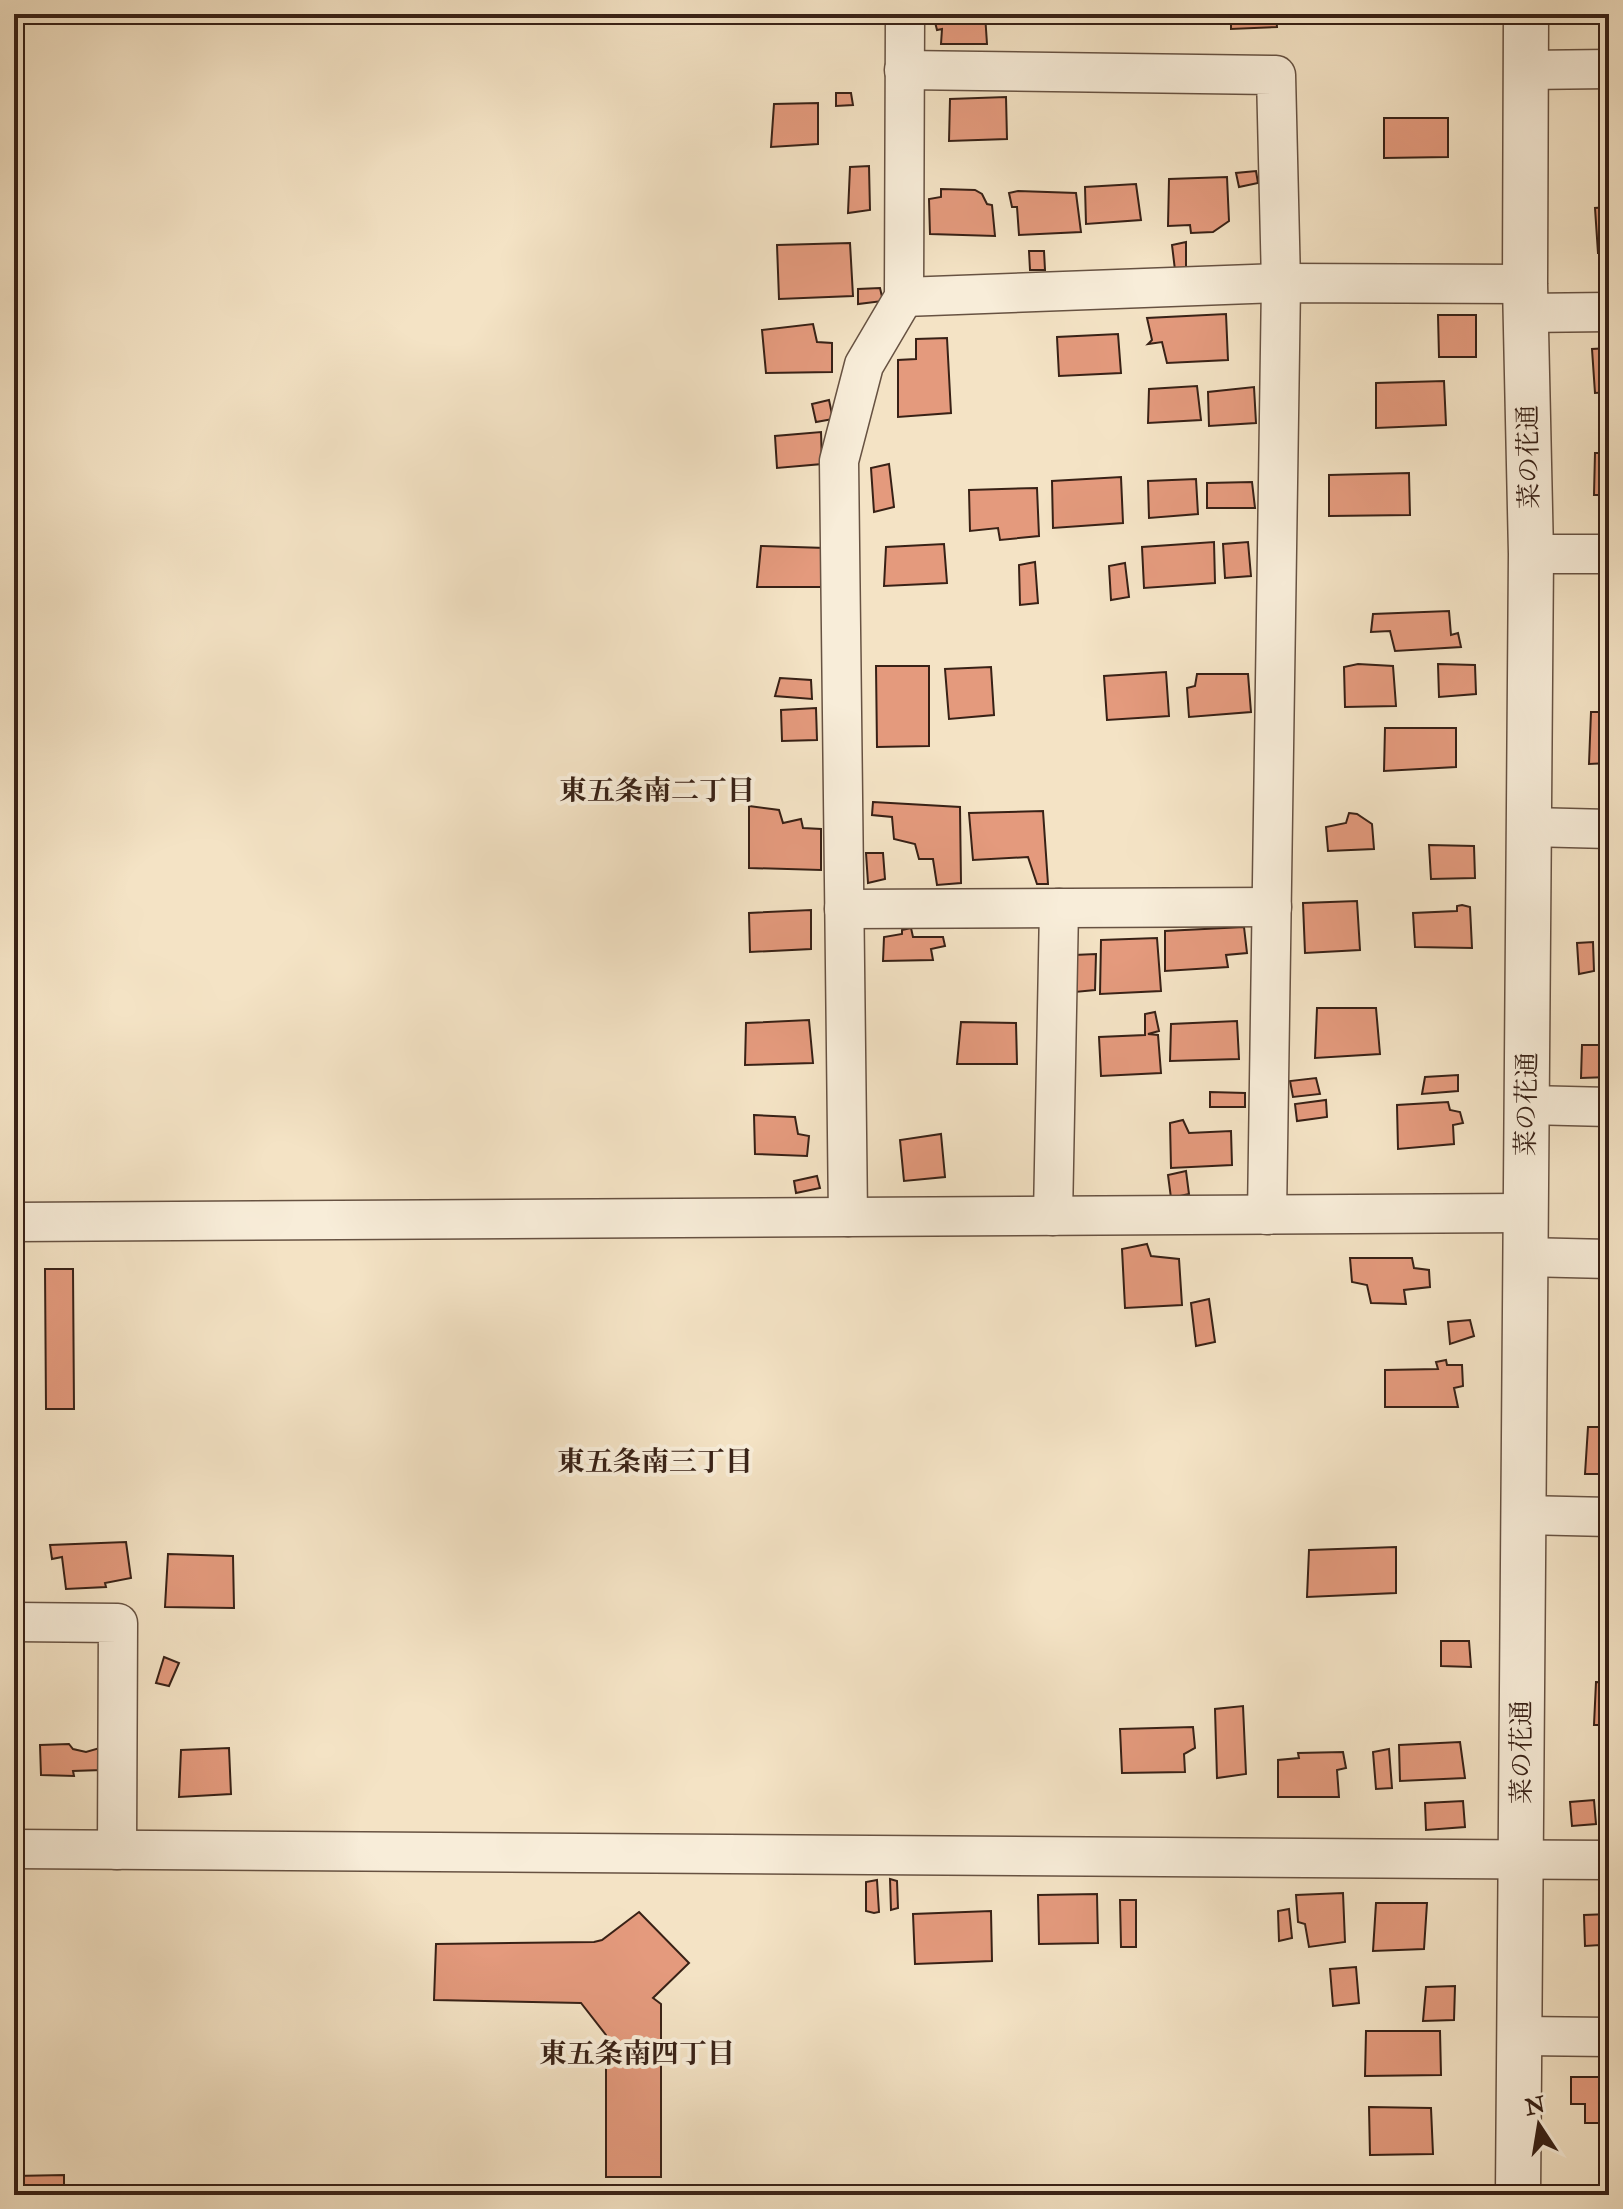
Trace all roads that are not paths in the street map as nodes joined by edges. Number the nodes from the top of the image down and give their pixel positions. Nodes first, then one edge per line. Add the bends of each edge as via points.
1 (905, 14) edge
2 (1526, 14) edge
3 (1609, 69) edge
4 (904, 70) junction
5 (1527, 70) junction
6 (1281, 283) junction
7 (904, 297) junction
8 (1525, 299) junction
9 (1609, 312) edge
10 (1531, 554) junction
11 (1609, 554) edge
12 (1530, 827) junction
13 (1609, 829) edge
14 (1272, 907) junction
15 (1059, 908) junction
16 (844, 909) junction
17 (1528, 1105) junction
18 (1609, 1107) edge
19 (1523, 1213) junction
20 (1267, 1215) junction
21 (1053, 1216) junction
22 (848, 1217) junction
23 (14, 1222) edge
24 (1523, 1257) junction
25 (1609, 1259) edge
26 (1521, 1515) junction
27 (1609, 1517) edge
28 (14, 1622) edge
29 (14, 1849) edge
30 (117, 1850) junction
31 (1522, 1860) junction
32 (1609, 1860) edge
33 (1520, 2036) junction
34 (1609, 2037) edge
35 (1518, 2195) edge

1 - 4 street
2 - 5 street, 菜の花通
3 - 5 street
4 - 6 street via 1276,75
4 - 7 street
5 - 8 street, 菜の花通
6 - 7 street
6 - 8 street
6 - 14 street
7 - 16 street via 864,365 839,461
8 - 9 street
8 - 10 street, 菜の花通
10 - 11 street
10 - 12 street, 菜の花通
12 - 13 street
12 - 17 street, 菜の花通
14 - 15 street
14 - 20 street
15 - 16 street
15 - 21 street
16 - 22 street
17 - 18 street
17 - 19 street, 菜の花通
19 - 20 street
19 - 24 street, 菜の花通
20 - 21 street
21 - 22 street
22 - 23 street
24 - 25 street
24 - 26 street, 菜の花通
26 - 27 street
26 - 31 street, 菜の花通
28 - 30 street via 118,1623
29 - 30 street
30 - 31 street
31 - 32 street
31 - 33 street, 菜の花通
33 - 34 street
33 - 35 street, 菜の花通

